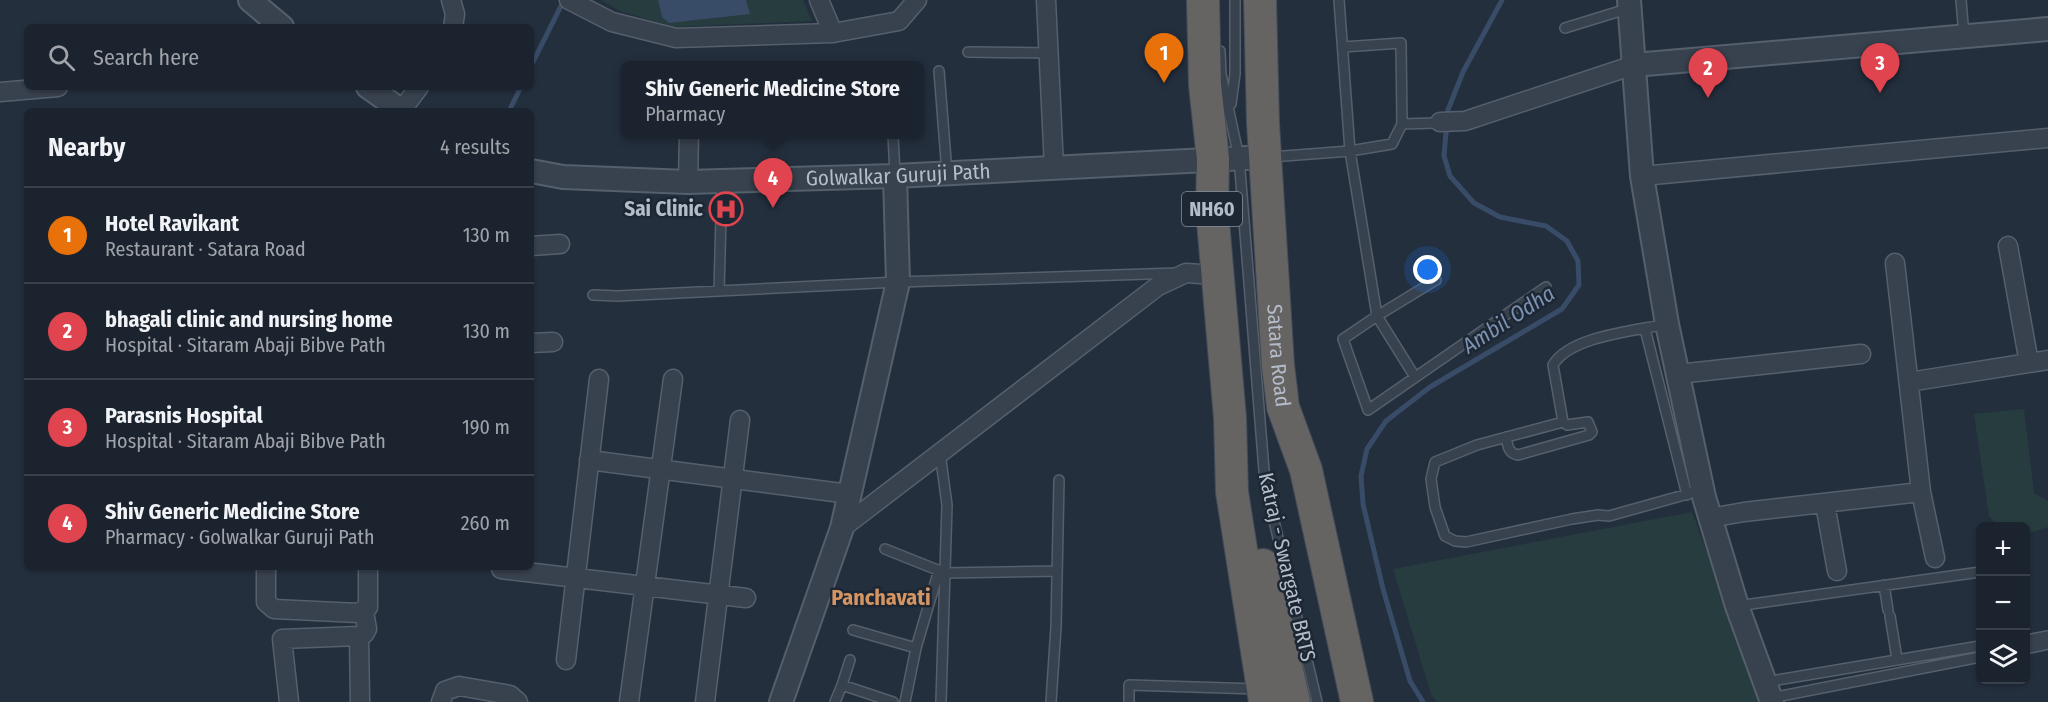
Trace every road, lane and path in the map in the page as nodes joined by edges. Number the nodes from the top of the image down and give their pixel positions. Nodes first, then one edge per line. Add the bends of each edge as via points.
1 (250, 0) edge
2 (451, 0) edge
3 (569, 0) edge
4 (819, 0) edge
5 (917, 0) edge
6 (1046, 0) edge
7 (1203, 0) edge
8 (1235, 0) edge
9 (1260, 0) edge
10 (1339, 0) edge
11 (1961, 0) edge
12 (1629, 4) edge
13 (278, 24) edge
14 (453, 24) edge
15 (1565, 28) dead end
16 (2048, 28) edge
17 (833, 33) junction
18 (1964, 36) junction
19 (1219, 42) dead end
20 (1342, 47) junction
21 (968, 52) dead end
22 (1048, 52) junction
23 (1634, 65) junction
24 (939, 71) dead end
25 (24, 90) edge
26 (372, 90) edge
27 (416, 90) edge
28 (0, 92) edge
29 (398, 108) edge
30 (404, 108) edge
31 (1230, 110) junction
32 (1437, 122) joint
33 (1402, 124) junction
34 (2048, 138) edge
35 (689, 139) edge
36 (893, 139) edge
37 (1350, 151) junction
38 (1239, 158) junction
39 (1054, 167) junction
40 (534, 172) edge
41 (947, 173) junction
42 (895, 176) junction
43 (1642, 176) junction
44 (722, 179) junction
45 (688, 182) junction
46 (560, 244) dead end
47 (534, 246) edge
48 (2008, 246) dead end
49 (1895, 264) dead end
50 (1201, 274) junction
51 (1436, 280) dead end
52 (898, 282) junction
53 (1546, 286) dead end
54 (719, 291) junction
55 (593, 295) dead end
56 (1377, 316) junction
57 (1656, 326) junction
58 (553, 342) dead end
59 (534, 343) edge
60 (1861, 354) dead end
61 (2048, 360) edge
62 (2029, 363) junction
63 (1678, 374) junction
64 (1415, 377) junction
65 (599, 379) dead end
66 (673, 379) dead end
67 (1909, 382) junction
68 (1283, 407) junction
69 (1230, 418) junction
70 (740, 420) dead end
71 (1563, 422) junction
72 (1506, 437) junction
73 (940, 453) junction
74 (589, 460) junction
75 (661, 469) junction
76 (733, 479) junction
77 (1059, 480) dead end
78 (1695, 492) junction
79 (1921, 492) junction
80 (849, 494) junction
81 (1826, 504) junction
82 (1710, 518) junction
83 (842, 528) junction
84 (885, 549) dead end
85 (1935, 558) dead end
86 (266, 570) edge
87 (368, 570) edge
88 (509, 570) edge
89 (1056, 571) junction
90 (1837, 571) dead end
91 (942, 572) junction
92 (1976, 573) edge
93 (575, 578) junction
94 (1884, 585) junction
95 (645, 586) junction
96 (718, 595) junction
97 (746, 598) dead end
98 (1737, 606) junction
99 (364, 611) junction
100 (853, 630) dead end
101 (359, 636) junction
102 (2048, 636) edge
103 (2030, 639) edge
104 (2048, 644) edge
105 (1976, 647) edge
106 (916, 648) junction
107 (2030, 648) edge
108 (1976, 658) edge
109 (1897, 659) junction
110 (566, 660) dead end
111 (850, 660) dead end
112 (842, 684) junction
113 (1769, 694) edge
114 (1264, 695) edge
115 (289, 702) edge
116 (360, 702) edge
117 (441, 702) edge
118 (518, 702) edge
119 (629, 702) edge
120 (705, 702) edge
121 (781, 702) edge
122 (835, 702) edge
123 (893, 702) edge
124 (905, 702) edge
125 (940, 702) edge
126 (1051, 702) edge
127 (1129, 702) edge
128 (1294, 702) edge
129 (1317, 702) edge
130 (1342, 702) edge
131 (1357, 702) edge

1 - 13 street
2 - 14 street
3 - 17 street via 612,22 676,38
4 - 17 street
5 - 17 street via 899,21
6 - 22 street
7 - 38 highway, Satara Road / NH60 via 1205,85
8 - 31 lane, Katraj - Swargate BRTS via 1235,74
9 - 38 highway, Satara Road / NH60
10 - 20 lane
11 - 18 lane
12 - 15 lane
12 - 23 street
16 - 18 street
18 - 23 street
19 - 31 lane, Katraj - Swargate BRTS via 1221,74
20 - 33 lane via 1401,43
20 - 37 lane
21 - 22 lane
22 - 39 street
23 - 32 street via 1464,122
23 - 43 street
24 - 41 lane
25 - 28 street
26 - 29 street
27 - 30 street
31 - 38 lane, Katraj - Swargate BRTS
32 - 33 lane
33 - 37 lane via 1392,144
34 - 43 street
35 - 45 street
36 - 42 lane
37 - 38 lane
37 - 56 lane
38 - 39 street, Golwalkar Guruji Path
38 - 50 highway, Satara Road / NH60 via 1212,210
38 - 68 highway, Satara Road / NH60
38 - 129 lane, Katraj - Swargate BRTS via 1265,483
39 - 41 street, Golwalkar Guruji Path
40 - 45 street, Golwalkar Guruji Path via 563,177
41 - 42 street, Golwalkar Guruji Path
42 - 44 street, Golwalkar Guruji Path
42 - 52 street
43 - 57 street
44 - 45 street, Golwalkar Guruji Path
44 - 54 lane
46 - 47 street
48 - 62 street
49 - 67 street
50 - 52 lane via 1151,272
50 - 69 highway, Satara Road / NH60
50 - 73 street via 1158,286
51 - 56 lane
52 - 54 lane
52 - 80 street
53 - 64 lane
54 - 55 lane
56 - 64 lane
56 - 64 lane via 1343,339 1368,410
57 - 63 street
57 - 71 lane via 1586,341 1558,357 1553,365
57 - 78 lane
58 - 59 street
60 - 63 street
61 - 62 street
62 - 67 street
63 - 78 street
65 - 74 street
66 - 75 street
67 - 79 street
68 - 130 highway via 1285,476
68 - 131 highway, Satara Road / NH60 via 1306,470
69 - 114 highway, Satara Road / NH60 via 1232,492
69 - 128 highway
70 - 76 street
71 - 72 lane
71 - 72 lane via 1588,422 1592,432 1518,455 1509,450
72 - 78 lane via 1435,462 1431,479 1445,536 1466,542 1609,516
73 - 83 street
73 - 91 lane via 947,505
74 - 75 street
74 - 93 street
75 - 76 street
75 - 95 street
76 - 80 street
76 - 96 street
77 - 89 lane
78 - 82 street
79 - 81 street
79 - 85 street
80 - 83 street
81 - 82 street
81 - 90 street
82 - 98 street
83 - 121 street
84 - 91 lane
86 - 99 street via 266,602 274,609
87 - 99 street via 369,600
88 - 93 street
89 - 91 lane
89 - 126 lane
91 - 106 lane
91 - 125 lane
92 - 94 lane
93 - 95 street
93 - 110 street
94 - 98 lane
94 - 109 lane
95 - 96 street
95 - 119 street
96 - 97 street
96 - 120 street
98 - 113 street
99 - 101 street via 367,629
100 - 106 lane
101 - 115 street via 282,639
101 - 116 street
102 - 103 lane
104 - 107 lane
105 - 109 lane
106 - 124 lane
108 - 113 lane
109 - 113 lane
111 - 112 lane
112 - 122 lane
112 - 123 lane
114 - 127 lane via 1129,684
117 - 118 street via 445,691 459,686 510,695

